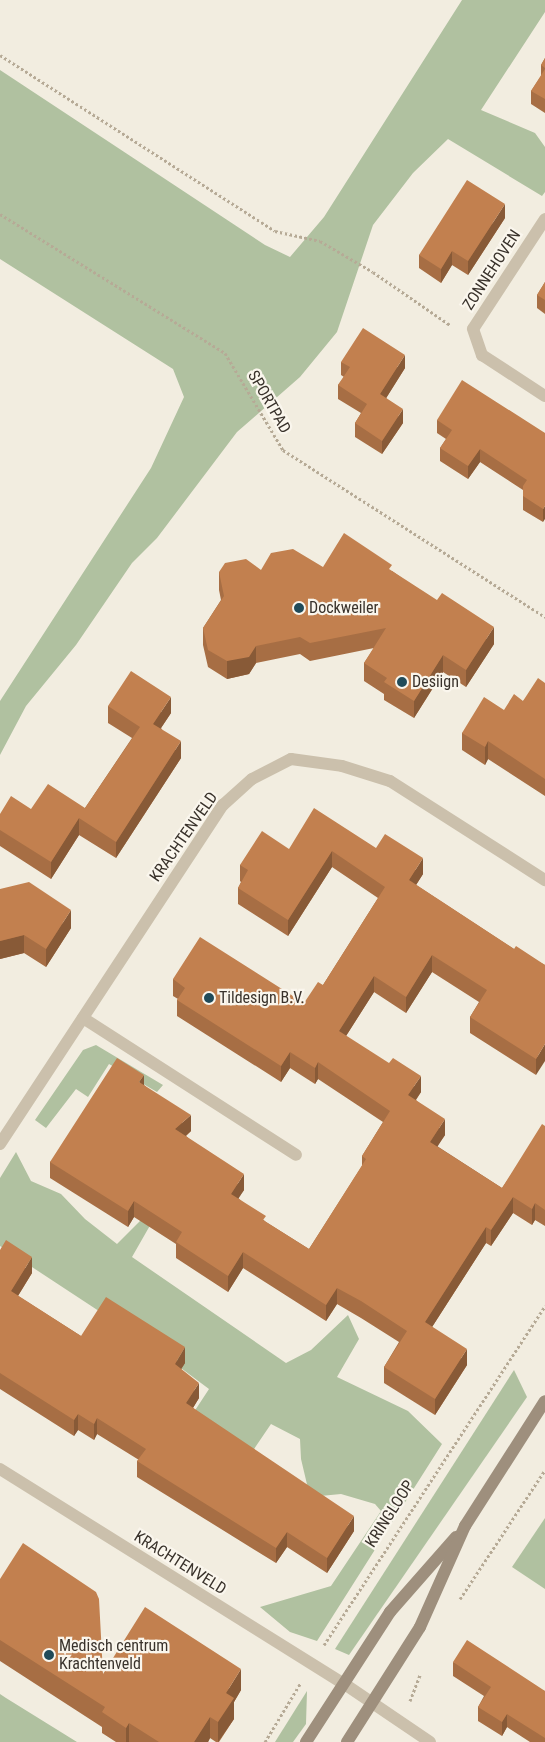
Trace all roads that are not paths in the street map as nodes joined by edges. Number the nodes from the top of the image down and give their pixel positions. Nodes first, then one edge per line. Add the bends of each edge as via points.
1 (545, 219) edge
2 (545, 396) edge
3 (545, 880) edge
4 (83, 1018) junction
5 (0, 1144) edge
6 (296, 1155) dead end
7 (545, 1401) edge
8 (0, 1469) edge
9 (466, 1526) junction
10 (343, 1683) junction
11 (372, 1703) junction
12 (306, 1742) edge
13 (347, 1742) edge
14 (430, 1742) edge

1 - 2 street, ZONNEHOVEN via 473,329 482,355
3 - 4 street, KRACHTENVELD via 390,781 342,766 291,759 252,779 223,805
4 - 5 street, KRACHTENVELD
4 - 6 street
7 - 9 street
8 - 10 street, KRACHTENVELD
9 - 10 street via 390,1612
9 - 11 street via 420,1627
10 - 11 street, KRACHTENVELD
10 - 12 street
11 - 13 street
11 - 14 street, KRACHTENVELD

